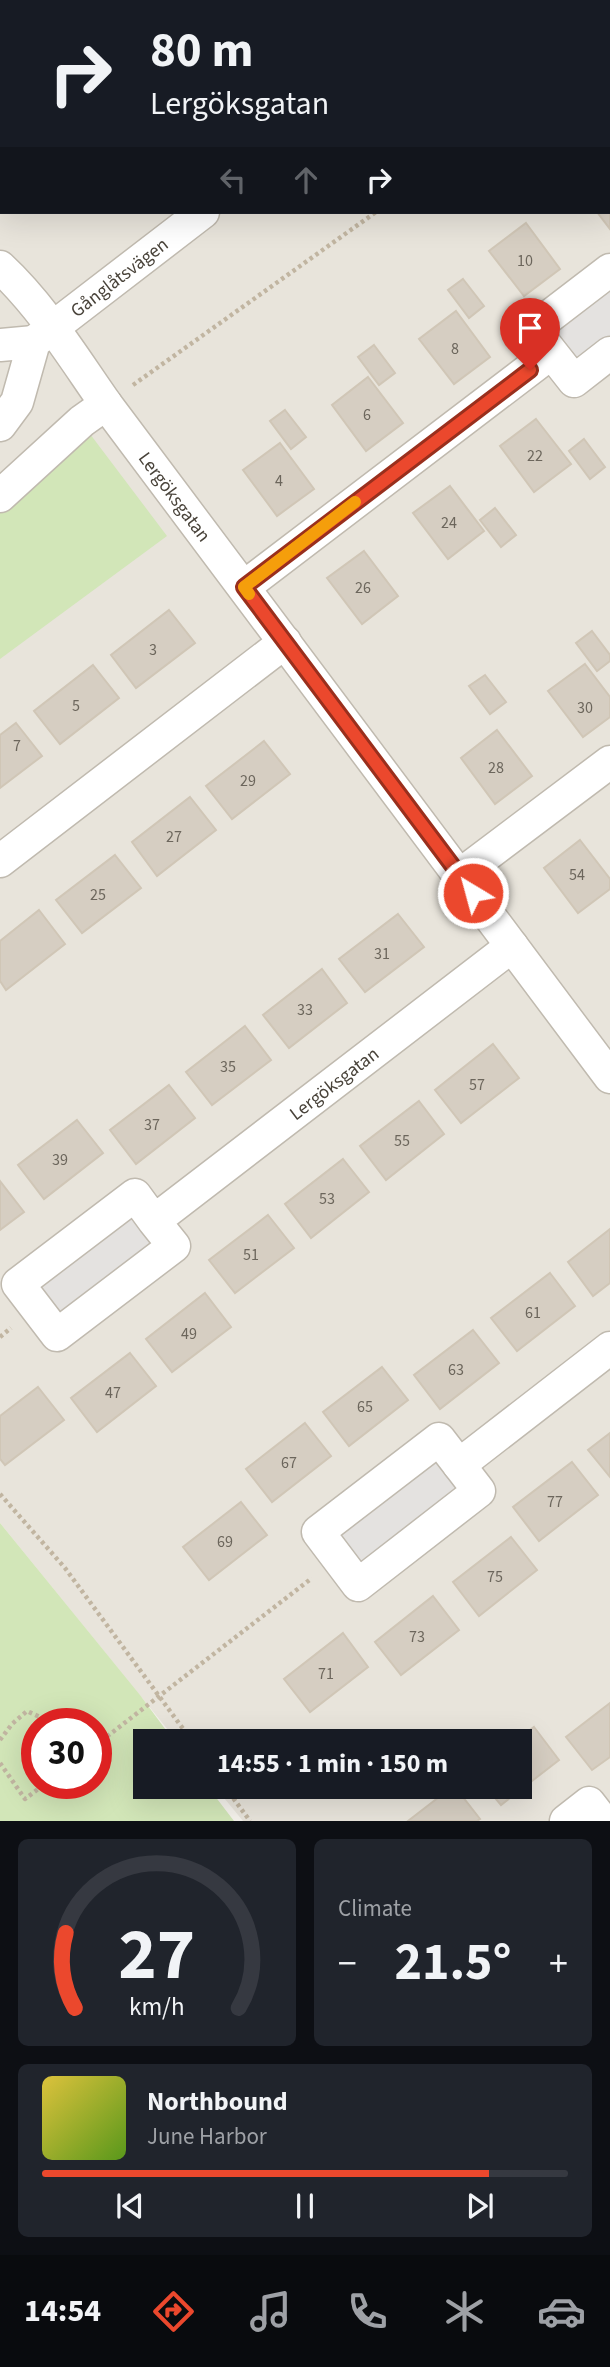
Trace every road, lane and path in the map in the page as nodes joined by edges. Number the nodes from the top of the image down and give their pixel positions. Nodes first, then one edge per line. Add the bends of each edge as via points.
1 (200, 214) edge
2 (373, 214) edge
3 (0, 267) edge
4 (610, 270) edge
5 (43, 334) junction
6 (0, 345) edge
7 (551, 353) junction
8 (610, 353) edge
9 (106, 404) junction
10 (0, 425) edge
11 (0, 496) edge
12 (244, 587) junction
13 (285, 642) junction
14 (610, 762) edge
15 (0, 861) edge
16 (460, 875) junction
17 (512, 946) junction
18 (610, 1077) edge
19 (155, 1221) junction
20 (610, 1348) edge
21 (459, 1465) junction
22 (0, 1494) edge
23 (337, 1558) junction
24 (160, 1696) junction
25 (21, 1717) edge
26 (183, 1729) edge
27 (112, 1733) edge
28 (0, 1740) edge
29 (0, 1763) edge
30 (21, 1793) edge
31 (234, 1799) edge
32 (250, 1821) edge
33 (566, 1821) edge
34 (603, 1821) edge

1 - 5 street, Gånglåtsvägen
2 - 9 path
3 - 5 street, Lergöksgatan via 19,285
4 - 7 street via 533,329
5 - 6 street
5 - 9 street, Lergöksgatan
5 - 10 street via 17,402
7 - 8 street via 574,381
7 - 12 street
9 - 11 street
9 - 12 street, Lergöksgatan
12 - 13 street, Lergöksgatan
13 - 15 street
13 - 16 street, Lergöksgatan
14 - 16 street
16 - 17 street, Lergöksgatan
17 - 18 street, Lergöksgatan
17 - 19 street, Lergöksgatan
19 - 19 street via 135,1195 18,1284 58,1335 174,1246
20 - 21 street
21 - 23 street via 439,1439 318,1532
21 - 23 street via 480,1491 358,1585
22 - 24 path via 65,1568
23 - 24 path
24 - 26 path
24 - 27 path
25 - 28 path
29 - 30 path
31 - 32 path
33 - 34 street via 589,1803

